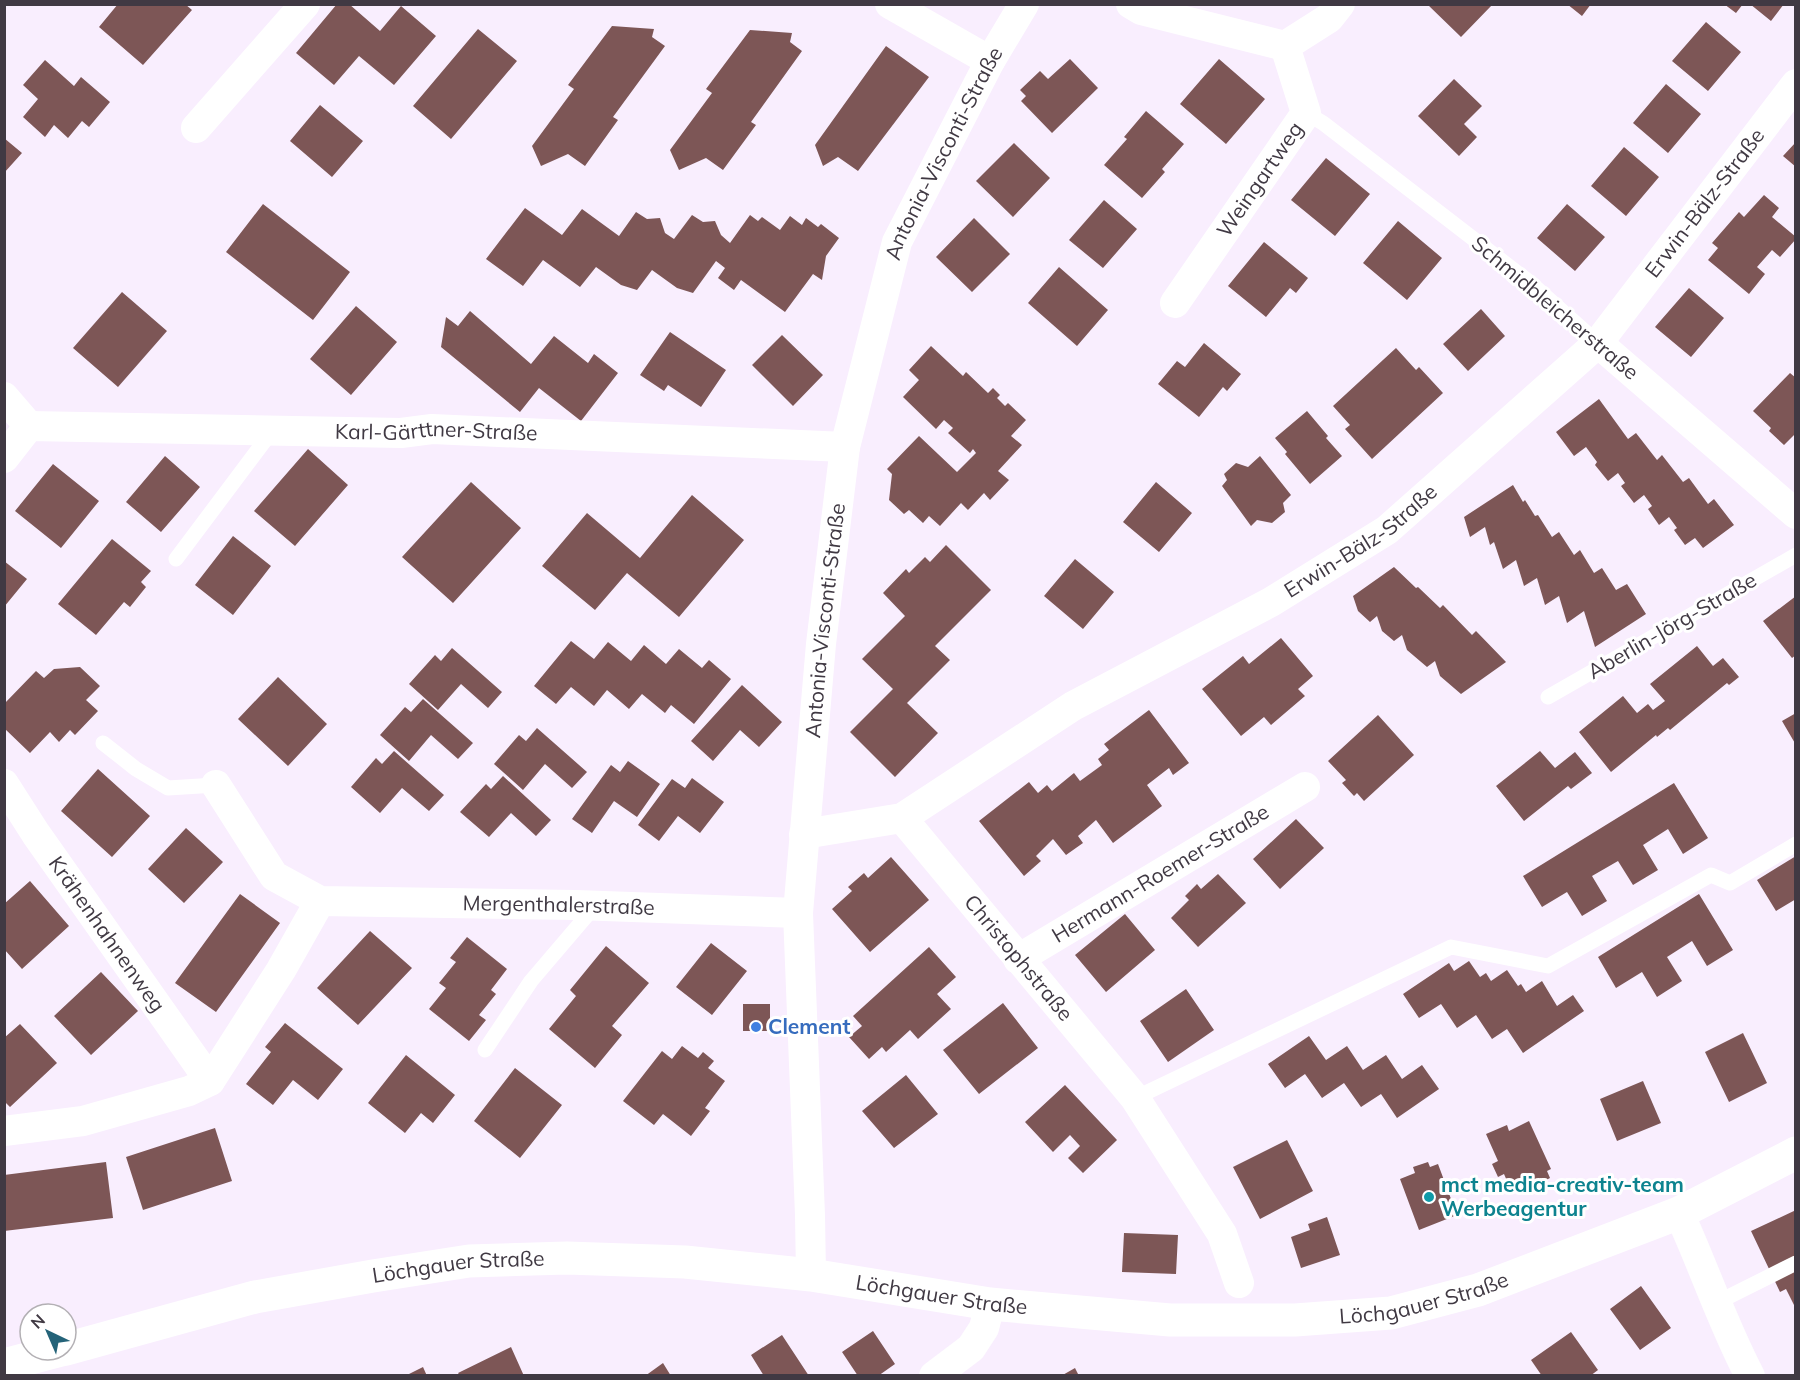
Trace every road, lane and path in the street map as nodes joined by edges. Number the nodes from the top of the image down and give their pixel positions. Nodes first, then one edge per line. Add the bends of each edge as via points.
1 (305, 4) edge
2 (890, 4) edge
3 (1024, 4) edge
4 (1131, 4) edge
5 (1340, 4) edge
6 (1285, 46) junction
7 (990, 61) junction
8 (1796, 84) edge
9 (1306, 113) junction
10 (196, 128) dead end
11 (1175, 303) dead end
12 (1599, 343) junction
13 (6, 395) edge
14 (29, 426) junction
15 (272, 431) junction
16 (845, 447) junction
17 (4, 458) edge
18 (1796, 514) edge
19 (1796, 555) edge
20 (176, 559) dead end
21 (1548, 697) dead end
22 (103, 743) dead end
23 (4, 783) edge
24 (216, 785) joint
25 (1305, 787) dead end
26 (902, 818) junction
27 (804, 834) junction
28 (1796, 844) edge
29 (320, 900) junction
30 (595, 906) junction
31 (798, 913) junction
32 (1018, 959) junction
33 (485, 1050) dead end
34 (210, 1081) junction
35 (1135, 1098) junction
36 (4, 1131) edge
37 (1796, 1153) edge
38 (1679, 1212) junction
39 (1796, 1263) edge
40 (811, 1275) junction
41 (1239, 1282) dead end
42 (1716, 1303) junction
43 (990, 1304) junction
44 (78, 1345) edge
45 (934, 1376) edge
46 (1749, 1376) edge

1 - 10 street
2 - 7 street
3 - 7 street, Antonia-Visconti-Straße
4 - 6 street via 1141,10
5 - 6 street via 1329,18
6 - 9 street, Weingartweg
7 - 16 street, Antonia-Visconti-Straße via 897,242
8 - 12 street, Erwin-Bälz-Straße
9 - 11 street, Weingartweg
9 - 12 lane, Schmidbleicherstraße via 1532,284
12 - 18 street, Schmidbleicherstraße
12 - 26 street, Erwin-Bälz-Straße via 1387,530 1271,602 1073,706
13 - 14 street
14 - 15 street, Karl-Gärttner-Straße
14 - 17 street
15 - 16 street, Karl-Gärttner-Straße via 401,433 432,429
15 - 20 lane
16 - 27 street, Antonia-Visconti-Straße via 821,644
19 - 21 lane, Aberlin-Jörg-Straße
22 - 24 lane via 168,788
23 - 34 street, Krähenhahnenweg
24 - 29 street, Mergenthalerstraße via 274,876
25 - 32 street, Hermann-Roemer-Straße
26 - 27 street, Erwin-Bälz-Straße
26 - 32 street, Christophstraße
27 - 31 street, Antonia-Visconti-Straße
28 - 35 lane via 1730,884 1711,875 1548,966 1451,947
29 - 30 street, Mergenthalerstraße
29 - 34 street via 281,970
30 - 31 street, Mergenthalerstraße
30 - 33 lane via 531,981
31 - 40 street, Antonia-Visconti-Straße
32 - 35 street, Christophstraße
34 - 36 street via 189,1091 83,1121
35 - 41 street, Christophstraße via 1222,1234
37 - 38 main road, Löchgauer Straße
38 - 42 street
38 - 43 main road, Löchgauer Straße via 1478,1290 1391,1313 1295,1320 1170,1320
39 - 42 lane
40 - 43 main road, Löchgauer Straße
40 - 44 main road, Löchgauer Straße via 685,1262 567,1258 469,1261 255,1297
42 - 46 street
43 - 45 street via 984,1328 971,1348

